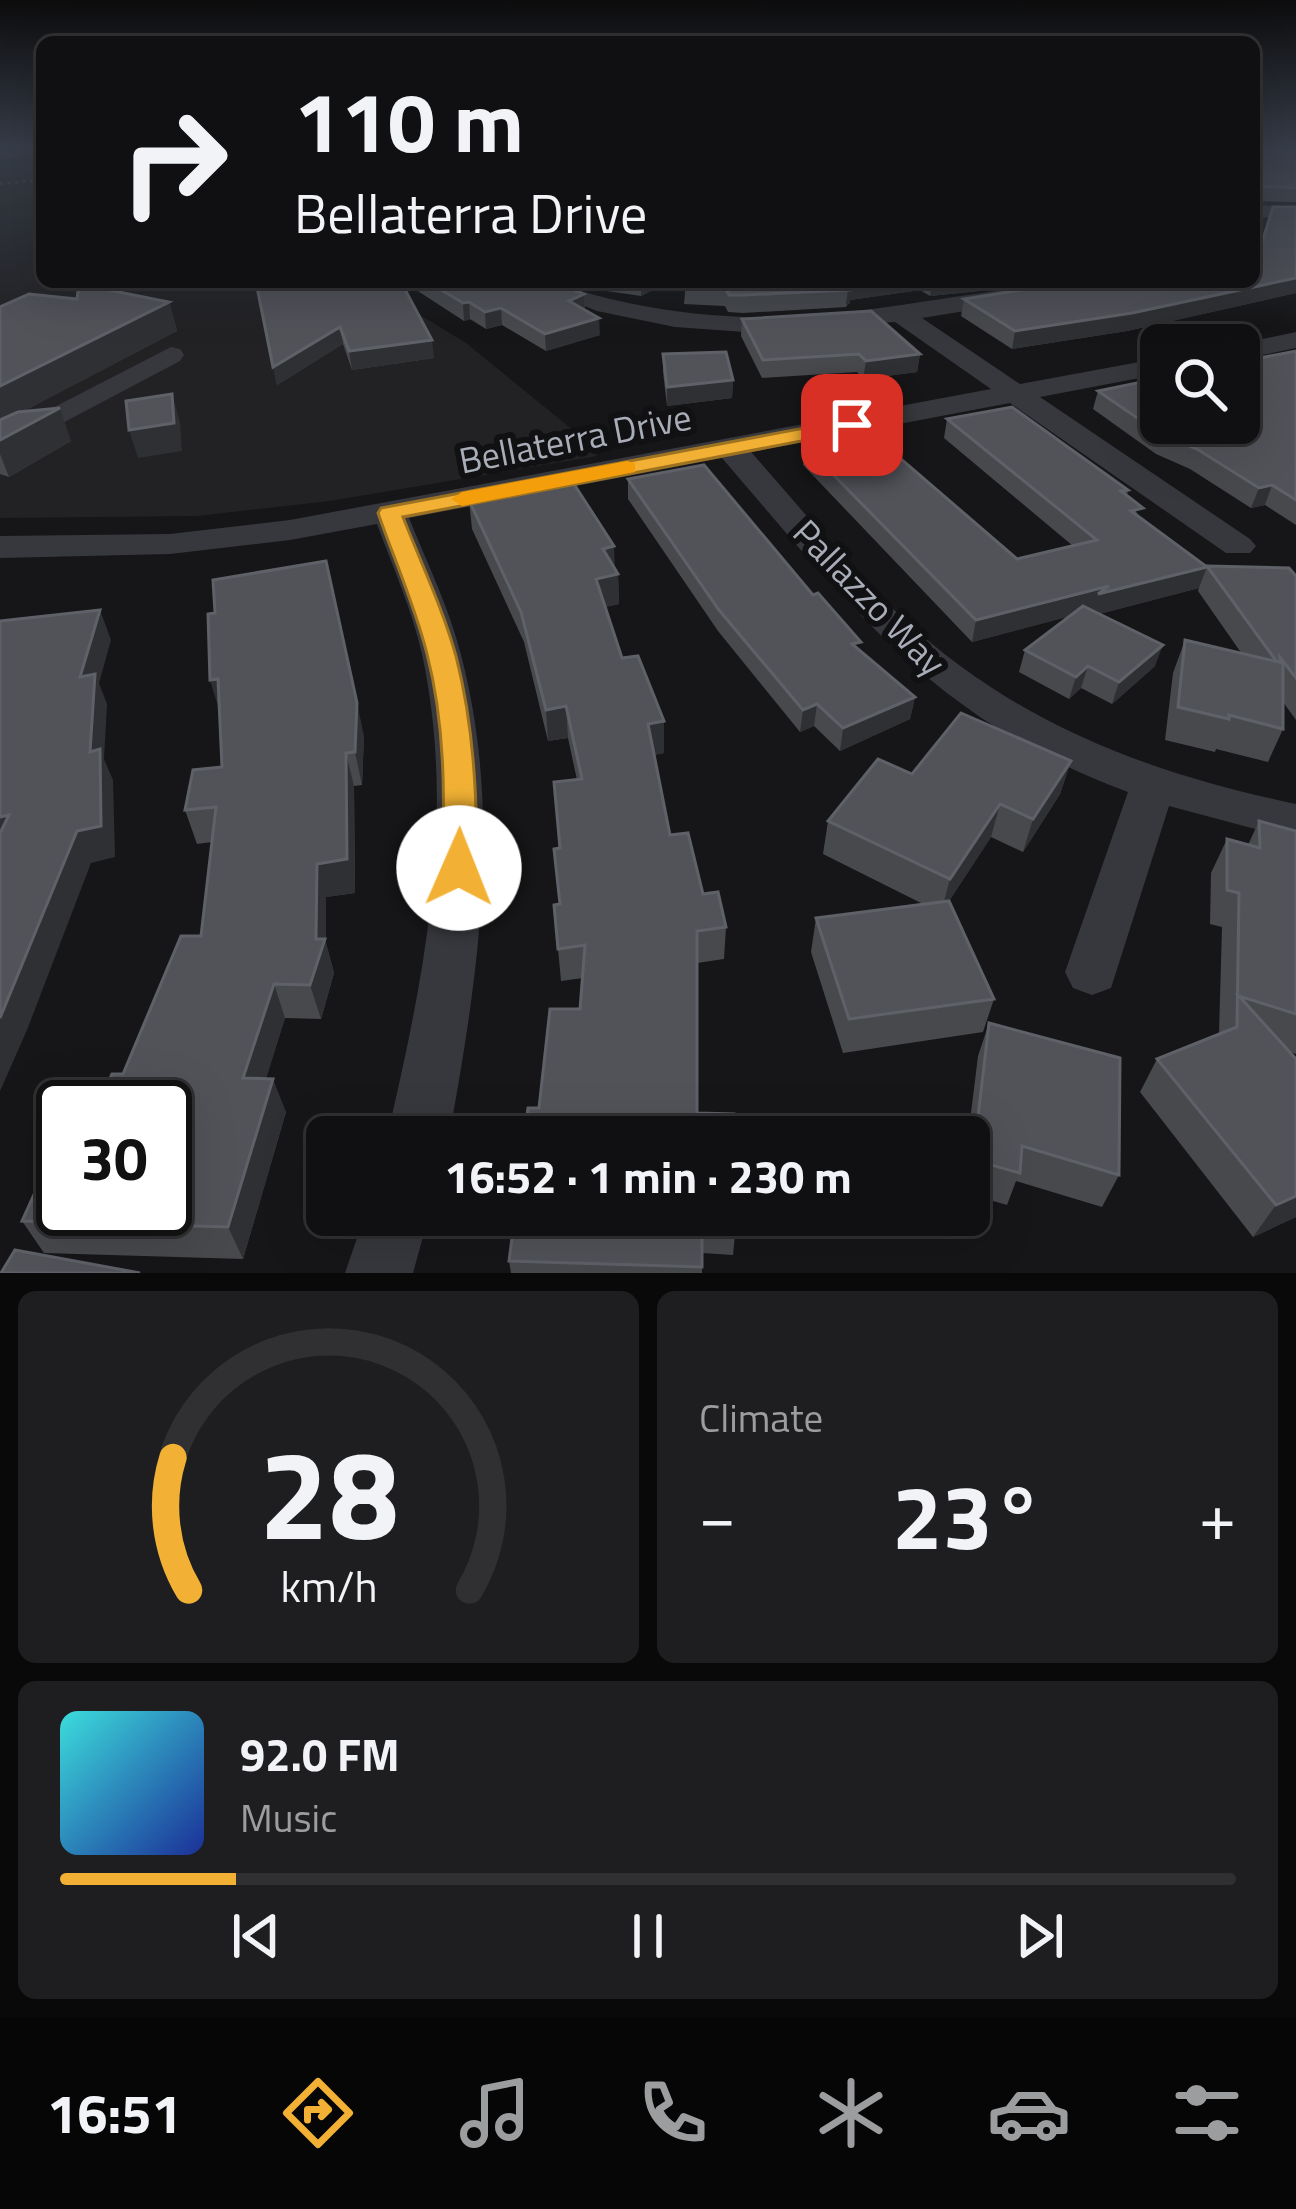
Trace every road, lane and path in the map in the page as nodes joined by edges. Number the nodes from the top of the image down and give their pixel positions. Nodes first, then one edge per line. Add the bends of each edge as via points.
1 (1260, 212) edge
2 (1296, 213) edge
3 (554, 288) edge
4 (1062, 288) edge
5 (899, 314) junction
6 (680, 320) junction
7 (1296, 340) edge
8 (664, 343) dead end
9 (1260, 348) edge
10 (1260, 354) edge
11 (171, 355) dead end
12 (1296, 366) edge
13 (1140, 370) edge
14 (1016, 394) junction
15 (0, 447) edge
16 (730, 448) junction
17 (390, 513) junction
18 (1238, 547) dead end
19 (7, 554) edge
20 (1153, 785) junction
21 (1296, 822) edge
22 (1092, 972) dead end
23 (422, 1116) edge
24 (391, 1236) edge
25 (380, 1273) edge

1 - 2 street
3 - 6 street
4 - 5 street
5 - 6 street via 790,326
5 - 14 street
6 - 8 street
7 - 9 street
10 - 12 street
11 - 15 street
13 - 14 street, Bellaterra Drive
14 - 16 street, Bellaterra Drive
14 - 18 street
16 - 17 street, Bellaterra Drive
16 - 20 street, Pallazzo Way via 906,643 951,681 1042,736
17 - 19 street, Bellaterra Drive via 210,540
17 - 23 street via 441,652 461,794 448,994
20 - 21 street, Pallazzo Way
20 - 22 street
24 - 25 street

